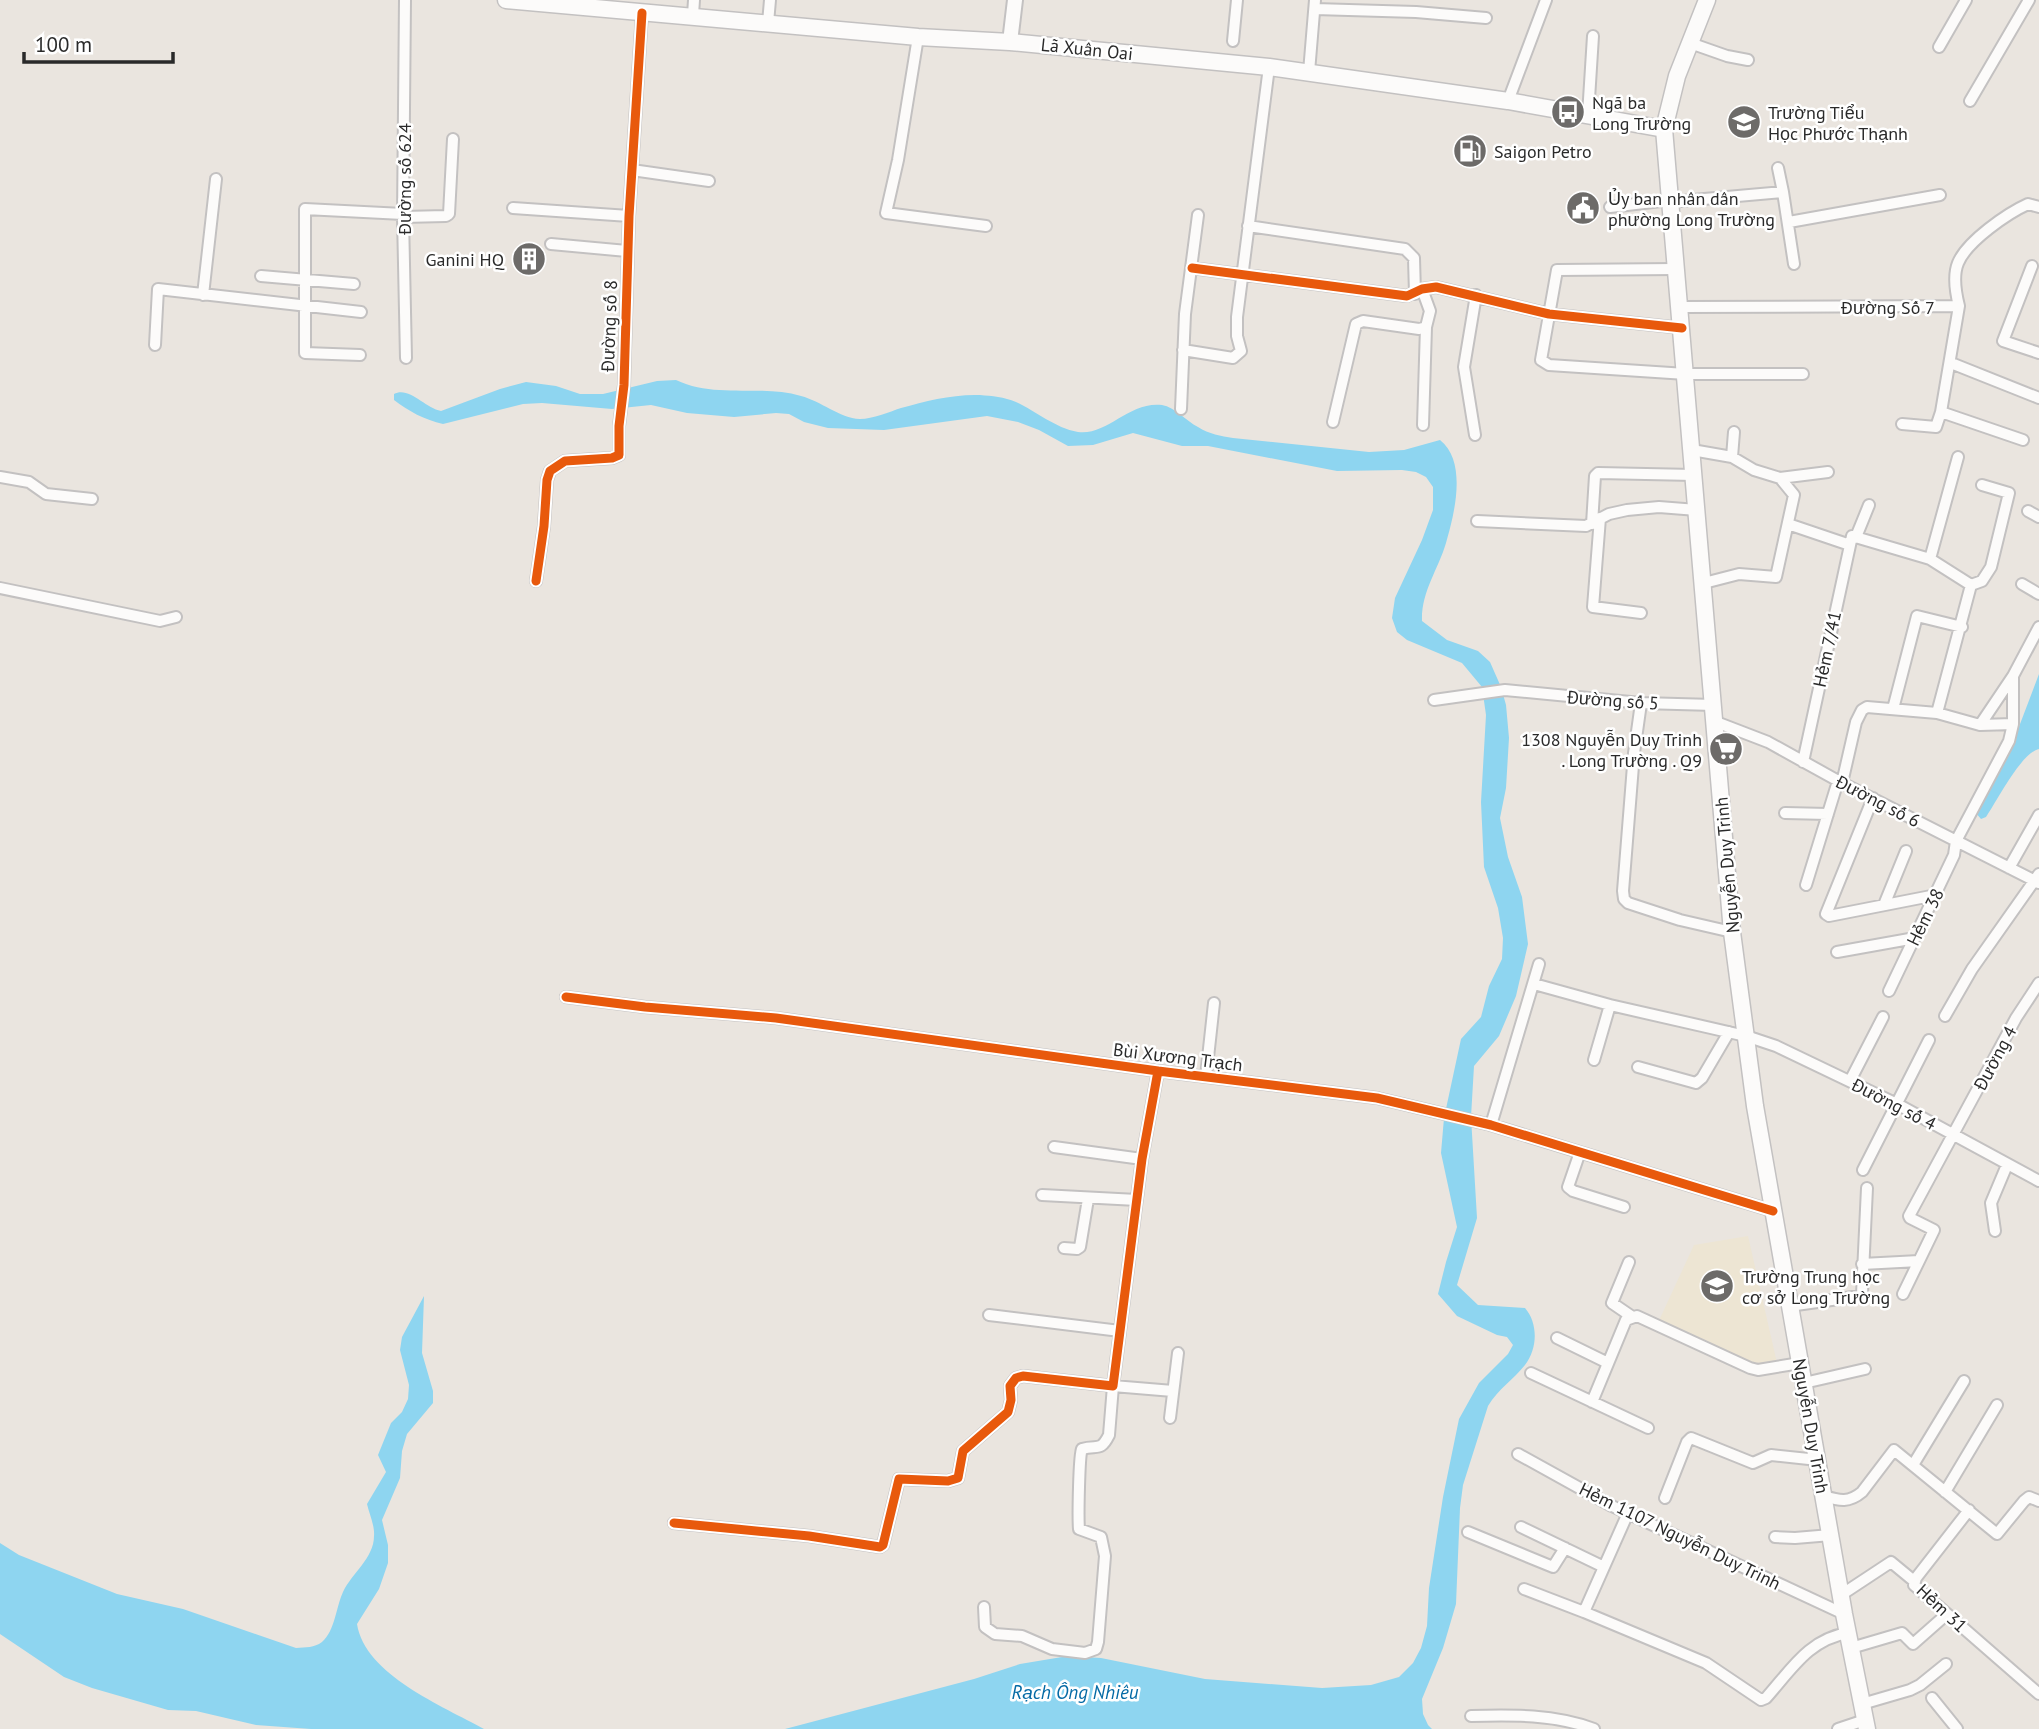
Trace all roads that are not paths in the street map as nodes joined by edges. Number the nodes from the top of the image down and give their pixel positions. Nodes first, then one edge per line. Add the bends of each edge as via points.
1 (405, 0) edge
2 (506, 0) edge
3 (770, 0) edge
4 (1015, 0) edge
5 (1237, 0) edge
6 (1415, 0) edge
7 (1546, 0) edge
8 (1707, 0) edge
9 (1966, 0) edge
10 (2029, 0) edge
11 (1315, 5) edge
12 (693, 8) edge
13 (1413, 12) junction
14 (642, 13) junction
15 (1486, 18) dead end
16 (768, 23) junction
17 (1593, 36) dead end
18 (918, 37) junction
19 (1233, 41) dead end
20 (1010, 42) junction
21 (1690, 43) junction
22 (1939, 47) dead end
23 (1748, 60) dead end
24 (1269, 67) junction
25 (1309, 72) junction
26 (1508, 101) junction
27 (1970, 101) dead end
28 (1588, 114) junction
29 (1664, 129) junction
30 (453, 139) dead end
31 (1779, 168) dead end
32 (632, 170) junction
33 (216, 179) dead end
34 (709, 181) dead end
35 (1783, 192) junction
36 (1940, 195) dead end
37 (1670, 201) junction
38 (2034, 205) edge
39 (1610, 207) dead end
40 (513, 208) dead end
41 (1198, 215) dead end
42 (403, 216) junction
43 (629, 216) junction
44 (1789, 222) junction
45 (986, 226) dead end
46 (1248, 226) junction
47 (551, 244) dead end
48 (627, 251) junction
49 (1794, 264) dead end
50 (2032, 266) dead end
51 (1192, 268) junction
52 (1676, 269) junction
53 (1242, 274) junction
54 (261, 276) dead end
55 (304, 282) junction
56 (354, 284) dead end
57 (1419, 291) junction
58 (203, 295) junction
59 (1476, 295) junction
60 (1959, 306) junction
61 (304, 307) junction
62 (1680, 307) junction
63 (361, 312) dead end
64 (1549, 314) junction
65 (1426, 327) junction
66 (1682, 328) junction
67 (155, 345) dead end
68 (1183, 350) junction
69 (2039, 353) edge
70 (360, 355) dead end
71 (406, 358) dead end
72 (1951, 363) junction
73 (1686, 374) junction
74 (1803, 374) dead end
75 (2039, 398) edge
76 (1181, 409) dead end
77 (1941, 412) junction
78 (1333, 422) dead end
79 (1902, 424) dead end
80 (1423, 425) dead end
81 (1734, 432) dead end
82 (1475, 435) dead end
83 (2023, 440) dead end
84 (1692, 450) junction
85 (1732, 457) junction
86 (1958, 457) dead end
87 (1828, 472) dead end
88 (1694, 475) junction
89 (0, 477) edge
90 (1780, 478) junction
91 (1982, 485) dead end
92 (92, 499) dead end
93 (1869, 505) dead end
94 (1697, 510) junction
95 (2028, 511) dead end
96 (2039, 517) edge
97 (1477, 521) dead end
98 (1596, 521) junction
99 (1787, 524) junction
100 (1853, 539) junction
101 (1930, 559) junction
102 (536, 580) dead end
103 (1704, 583) junction
104 (2022, 584) dead end
105 (1971, 585) junction
106 (0, 588) edge
107 (2039, 594) edge
108 (1641, 613) dead end
109 (176, 617) dead end
110 (1962, 627) junction
111 (2039, 627) edge
112 (2013, 676) junction
113 (1434, 700) dead end
114 (1641, 704) junction
115 (1714, 705) junction
116 (1893, 709) junction
117 (1937, 713) junction
118 (1716, 722) junction
119 (2013, 724) junction
120 (1980, 725) junction
121 (1803, 762) junction
122 (1840, 782) junction
123 (1873, 798) junction
124 (1785, 813) dead end
125 (1828, 814) junction
126 (2039, 815) edge
127 (1956, 841) junction
128 (1906, 852) dead end
129 (2009, 868) junction
130 (2038, 879) edge
131 (1806, 886) dead end
132 (1936, 895) junction
133 (1884, 905) junction
134 (1732, 932) junction
135 (1915, 938) junction
136 (1836, 952) dead end
137 (1539, 964) dead end
138 (2039, 983) edge
139 (1534, 984) junction
140 (1889, 991) dead end
141 (566, 997) dead end
142 (1214, 1003) dead end
143 (1610, 1005) junction
144 (1945, 1016) dead end
145 (1883, 1017) dead end
146 (1728, 1032) junction
147 (1746, 1036) junction
148 (1929, 1040) dead end
149 (1594, 1060) dead end
150 (1638, 1067) dead end
151 (1158, 1071) junction
152 (1206, 1076) junction
153 (1850, 1081) junction
154 (1897, 1104) junction
155 (1485, 1124) junction
156 (1954, 1135) junction
157 (1054, 1147) dead end
158 (1580, 1152) junction
159 (1142, 1159) junction
160 (2007, 1165) junction
161 (1863, 1170) dead end
162 (2039, 1181) edge
163 (1867, 1188) dead end
164 (1042, 1195) dead end
165 (1088, 1199) junction
166 (1137, 1200) junction
167 (1624, 1207) dead end
168 (1773, 1211) junction
169 (1995, 1231) dead end
170 (1064, 1248) dead end
171 (1919, 1261) junction
172 (1629, 1262) dead end
173 (1862, 1264) junction
174 (1903, 1294) dead end
175 (1789, 1306) junction
176 (989, 1315) dead end
177 (1631, 1316) junction
178 (1119, 1331) junction
179 (1557, 1338) dead end
180 (1178, 1353) dead end
181 (1608, 1363) junction
182 (1800, 1363) junction
183 (1865, 1369) dead end
184 (1531, 1373) dead end
185 (1964, 1381) dead end
186 (1804, 1383) junction
187 (1114, 1387) junction
188 (1173, 1391) junction
189 (1592, 1402) junction
190 (1997, 1405) dead end
191 (1170, 1418) dead end
192 (1648, 1428) dead end
193 (1518, 1454) dead end
194 (1818, 1460) junction
195 (1913, 1465) junction
196 (1945, 1492) junction
197 (1824, 1496) junction
198 (1665, 1497) dead end
199 (2039, 1501) edge
200 (1969, 1510) junction
201 (1628, 1513) junction
202 (674, 1523) dead end
203 (1521, 1527) dead end
204 (1468, 1532) dead end
205 (1831, 1535) junction
206 (1774, 1537) dead end
207 (1565, 1548) junction
208 (1604, 1567) junction
209 (1914, 1581) junction
210 (1524, 1589) dead end
211 (1841, 1595) junction
212 (984, 1607) dead end
213 (1584, 1612) junction
214 (1844, 1614) junction
215 (1947, 1614) junction
216 (1850, 1641) junction
217 (1946, 1664) dead end
218 (2039, 1694) edge
219 (1932, 1698) dead end
220 (1471, 1716) dead end
221 (1865, 1718) edge
222 (1594, 1729) edge
223 (1838, 1729) edge
224 (1956, 1729) edge

1 - 42 street, Đường số 624
2 - 14 main road, Lã Xuân Oai
3 - 16 street
4 - 20 street
5 - 19 street
6 - 13 street
7 - 26 street
8 - 21 main road, Nguyễn Duy Trinh
9 - 22 street
10 - 27 street
11 - 13 street
11 - 25 street
12 - 14 main road, Lã Xuân Oai
12 - 16 main road, Lã Xuân Oai
13 - 15 street
14 - 32 street, Đường số 8
16 - 18 main road, Lã Xuân Oai
17 - 28 street
18 - 20 main road, Lã Xuân Oai
18 - 45 street via 886,214
20 - 24 main road, Lã Xuân Oai
21 - 23 street
21 - 29 main road, Nguyễn Duy Trinh
24 - 25 main road, Lã Xuân Oai
24 - 46 street
25 - 26 main road, Lã Xuân Oai
26 - 28 main road, Lã Xuân Oai
28 - 29 main road, Lã Xuân Oai
29 - 37 main road, Nguyễn Duy Trinh
30 - 42 street via 449,214
31 - 35 street
32 - 34 street
32 - 43 street, Đường số 8
33 - 58 street
35 - 37 street
35 - 44 street
36 - 44 street
37 - 39 street
37 - 52 main road, Nguyễn Duy Trinh
38 - 60 street, Đường Số 7 via 2015,210 1972,243 1958,263
40 - 43 street
41 - 51 street
42 - 55 street via 306,209
42 - 71 street, Đường số 624
43 - 48 street, Đường số 8
44 - 49 street
46 - 53 street
46 - 57 street via 1405,249 1414,258
47 - 48 street
48 - 102 street, Đường số 8 via 620,452 617,457 565,461 551,471
50 - 69 street via 2003,341
51 - 53 street
51 - 68 street
52 - 62 main road, Nguyễn Duy Trinh
52 - 64 street via 1560,268
53 - 57 street via 1407,296
53 - 68 street via 1239,355 1233,358
54 - 55 street
55 - 56 street
55 - 61 street
57 - 59 street via 1436,287
57 - 65 street via 1430,311
58 - 61 street
58 - 67 street via 158,289
59 - 64 street
59 - 82 street via 1464,367
60 - 62 street, Đường Số 7
60 - 72 street
61 - 63 street
61 - 70 street via 305,353
62 - 66 main road, Nguyễn Duy Trinh
64 - 66 street
64 - 73 street via 1544,363
65 - 78 street via 1356,324
65 - 80 street
66 - 73 main road, Nguyễn Duy Trinh
68 - 76 street
72 - 75 street
72 - 77 street
73 - 74 street
73 - 84 main road, Nguyễn Duy Trinh
77 - 79 street via 1936,426
77 - 83 street
81 - 85 street
84 - 85 street
84 - 88 main road, Nguyễn Duy Trinh
85 - 90 street
86 - 101 street
87 - 90 street
88 - 94 main road, Nguyễn Duy Trinh
88 - 98 street via 1598,473
89 - 92 street via 29,482 46,494
90 - 99 street via 1794,495
91 - 105 street via 2009,494 1992,567 1982,581
93 - 100 street, Hẻm 7/41
94 - 98 street via 1627,510
94 - 103 main road, Nguyễn Duy Trinh
95 - 96 street
97 - 98 street via 1587,526
98 - 108 street via 1593,607
99 - 100 street
99 - 103 street via 1776,577 1739,573
100 - 101 street
100 - 121 street, Hẻm 7/41
101 - 105 street
103 - 115 main road, Nguyễn Duy Trinh
104 - 107 street
105 - 110 street
106 - 109 street via 160,621
110 - 116 street via 1917,616
110 - 117 street
111 - 112 street
112 - 119 street
112 - 120 street
113 - 114 street, Đường số 5 via 1509,690
114 - 115 street, Đường số 5
114 - 134 street via 1624,899 1680,920
115 - 118 main road, Nguyễn Duy Trinh
116 - 117 street
116 - 122 street via 1862,709
117 - 120 street
118 - 121 street, Đường số 6 via 1768,742
118 - 134 main road, Nguyễn Duy Trinh
119 - 120 street
119 - 127 street, Hẻm 38 via 2009,741
121 - 122 street, Đường số 6
122 - 123 street, Đường số 6
122 - 125 street
123 - 127 street, Đường số 6
123 - 133 street via 1825,911 1829,916
124 - 125 street
125 - 131 street
126 - 129 street
127 - 129 street, Đường số 6
127 - 132 street, Hẻm 38
128 - 133 street
129 - 130 street, Đường số 6
130 - 144 street via 1972,969
132 - 133 street
132 - 135 street, Hẻm 38
134 - 147 main road, Nguyễn Duy Trinh
135 - 136 street
135 - 140 street, Hẻm 38
137 - 139 street
138 - 156 street, Đường 4
139 - 143 street, Đường số 4
139 - 155 street
141 - 151 street, Bùi Xương Trạch via 776,1018
142 - 152 street
143 - 146 street, Đường số 4
143 - 149 street
145 - 153 street
146 - 147 street, Đường số 4
146 - 150 street via 1696,1083
147 - 153 street, Đường số 4
147 - 168 main road, Nguyễn Duy Trinh
148 - 154 street
151 - 152 street, Bùi Xương Trạch
151 - 159 street
152 - 155 street, Bùi Xương Trạch via 1377,1098
153 - 154 street, Đường số 4
154 - 156 street, Đường số 4
154 - 161 street
155 - 158 street, Bùi Xương Trạch
156 - 160 street, Đường số 4
156 - 171 street, Đường 4 via 1909,1216 1934,1230
157 - 159 street
158 - 167 street via 1568,1187
158 - 168 street, Bùi Xương Trạch
159 - 166 street
160 - 162 street, Đường số 4
160 - 169 street via 1992,1203
163 - 173 street
164 - 165 street
165 - 166 street
165 - 170 street via 1080,1247
166 - 178 street
168 - 175 main road, Nguyễn Duy Trinh
171 - 173 street
171 - 174 street
172 - 177 street via 1612,1303
173 - 175 street via 1862,1293
175 - 182 main road, Nguyễn Duy Trinh
176 - 178 street
177 - 181 street
177 - 182 street via 1750,1368
178 - 187 street
179 - 181 street
180 - 188 street
181 - 189 street
182 - 186 main road, Nguyễn Duy Trinh
183 - 186 street
184 - 189 street
185 - 195 street
186 - 194 main road, Nguyễn Duy Trinh
187 - 188 street
187 - 202 street via 1016,1377 1010,1386 1008,1412 963,1451 958,1478 899,1479 888,1533 880,1547
187 - 212 street via 1106,1442 1080,1453 1079,1529 1101,1537 1105,1556 1096,1649 1085,1653 1052,1649 1022,1636 995,1634 985,1627
188 - 191 street
189 - 192 street
190 - 196 street
193 - 201 street, Hẻm 1107 Nguyễn Duy Trinh
194 - 197 main road, Nguyễn Duy Trinh
194 - 198 street via 1771,1455 1753,1463 1691,1438
195 - 196 street
195 - 197 street via 1894,1450 1856,1498 1839,1501
196 - 200 street
197 - 205 main road, Nguyễn Duy Trinh
199 - 200 street via 2029,1497 1997,1534
200 - 209 street, Hẻm 31
201 - 208 street
201 - 214 street, Hẻm 1107 Nguyễn Duy Trinh
203 - 207 street
204 - 207 street via 1549,1567
205 - 206 street
205 - 211 main road, Nguyễn Duy Trinh
207 - 208 street
208 - 213 street
209 - 211 street via 1891,1562
209 - 215 street, Hẻm 31 via 1916,1588
210 - 213 street
211 - 214 main road, Nguyễn Duy Trinh
213 - 216 street via 1706,1663 1763,1700 1818,1642 1832,1635
214 - 216 main road, Nguyễn Duy Trinh
215 - 216 street via 1913,1644 1902,1633
215 - 218 street, Hẻm 31
216 - 221 main road, Nguyễn Duy Trinh
217 - 221 street
219 - 224 street
220 - 222 street via 1529,1715
221 - 223 street

